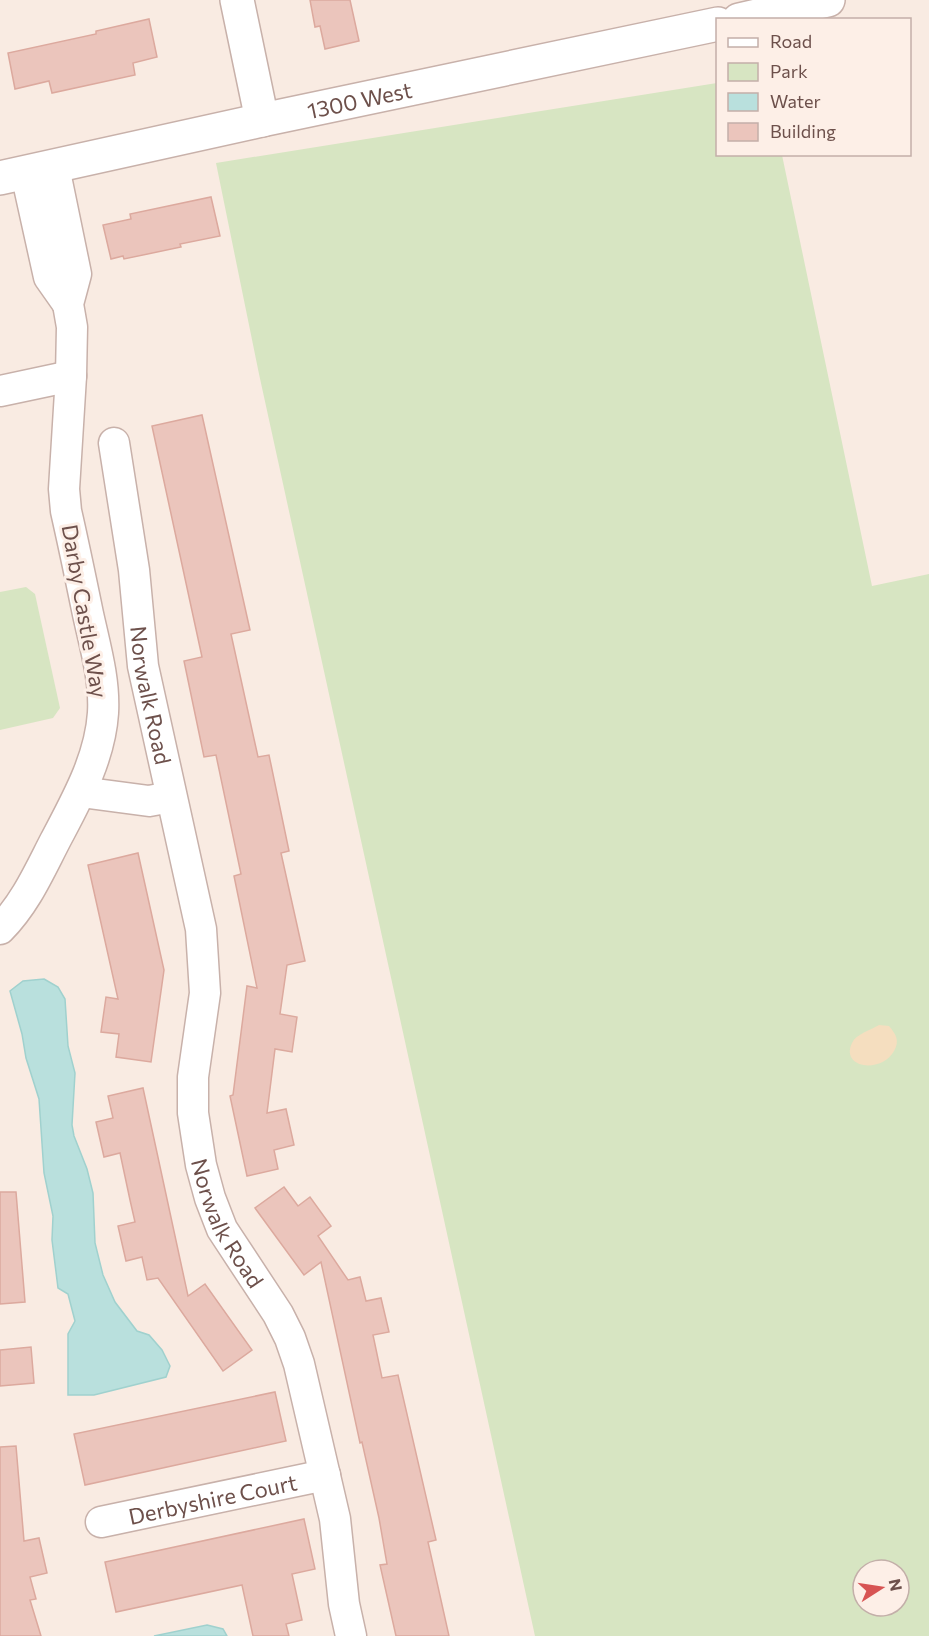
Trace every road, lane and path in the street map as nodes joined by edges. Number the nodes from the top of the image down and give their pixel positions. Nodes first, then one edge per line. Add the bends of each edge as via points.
1 (237, 0) edge
2 (828, 0) edge
3 (748, 18) edge
4 (716, 24) edge
5 (261, 120) junction
6 (27, 172) edge
7 (71, 376) junction
8 (0, 391) edge
9 (114, 442) dead end
10 (136, 593) junction
11 (86, 604) junction
12 (81, 792) junction
13 (171, 797) junction
14 (0, 929) edge
15 (325, 1475) junction
16 (101, 1522) dead end
17 (351, 1636) edge

1 - 5 street
2 - 3 street
4 - 5 street, 1300 West
5 - 6 street, 1300 West
6 - 7 street, Darby Castle Way via 76,274 68,304 72,327
7 - 8 street
7 - 11 street, Darby Castle Way via 64,489
9 - 10 street, Norwalk Road
10 - 11 street, Norwalk Road
10 - 13 street, Norwalk Road via 143,666
11 - 12 street, Darby Castle Way via 103,714 93,761
12 - 13 street via 150,801
12 - 14 street, Darby Castle Way via 29,892
13 - 15 street, Norwalk Road via 201,929 204,961 205,993 193,1077 193,1113 201,1165 222,1229 290,1338
15 - 16 street, Derbyshire Court
15 - 17 street, Norwalk Road via 335,1518

